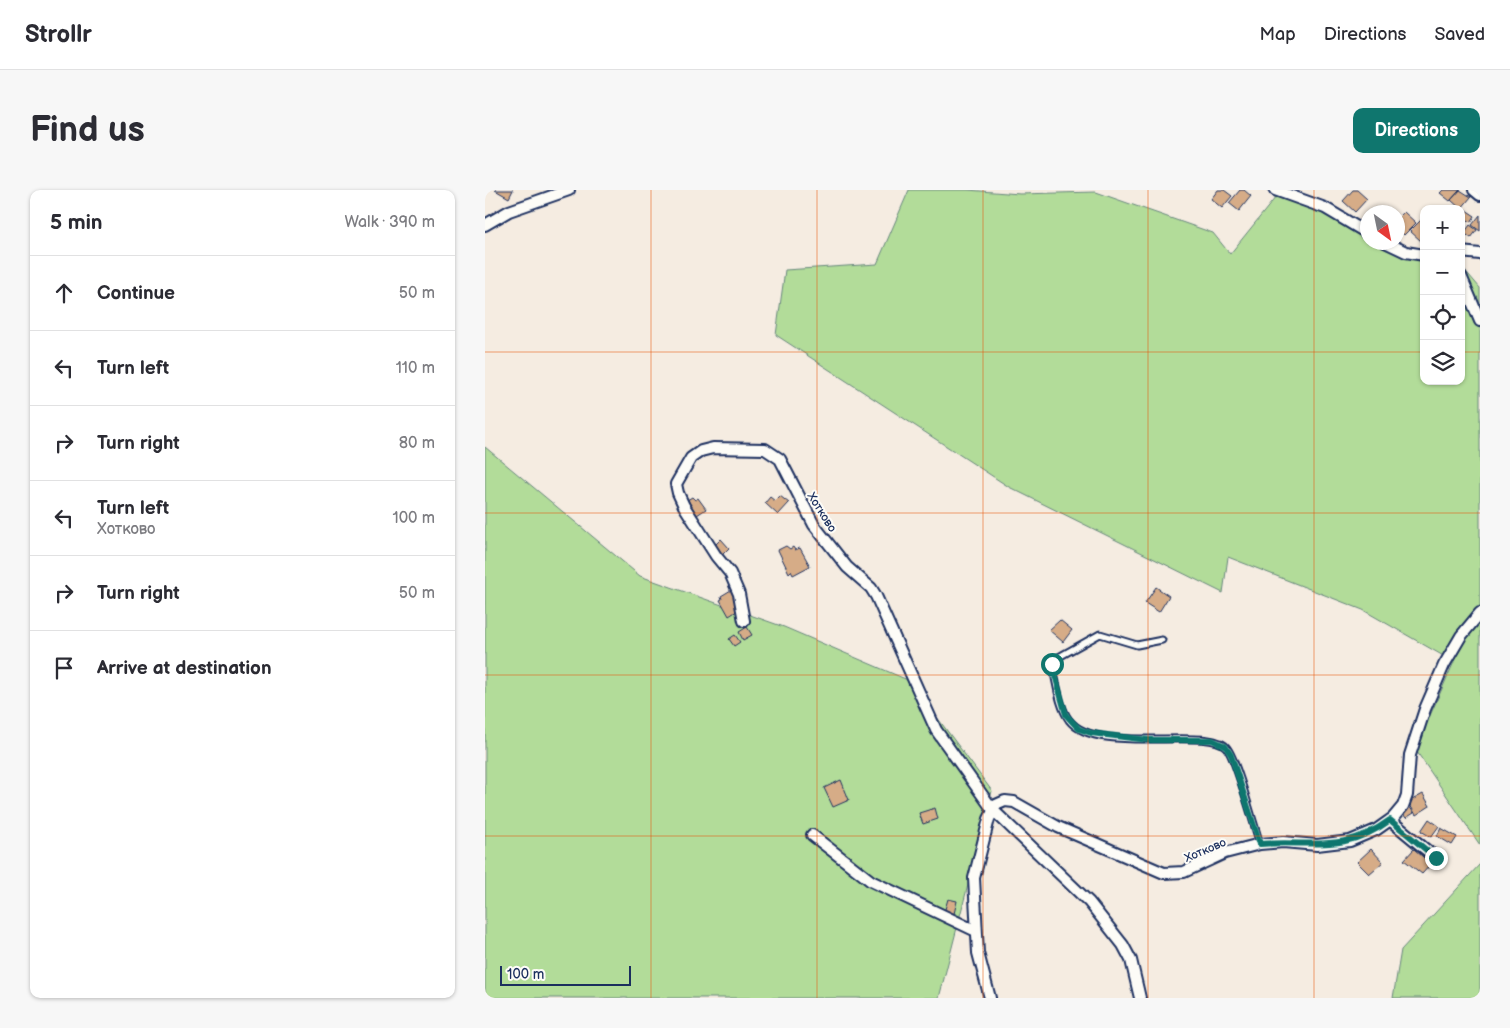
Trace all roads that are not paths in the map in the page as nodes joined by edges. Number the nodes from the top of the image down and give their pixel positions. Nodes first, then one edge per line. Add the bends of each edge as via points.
1 (569, 190) edge
2 (1275, 190) edge
3 (1474, 190) edge
4 (1480, 194) edge
5 (485, 225) edge
6 (1360, 228) edge
7 (1403, 250) edge
8 (1465, 252) edge
9 (1420, 254) edge
10 (1480, 254) edge
11 (1465, 285) edge
12 (1480, 321) edge
13 (1480, 613) edge
14 (745, 620) dead end
15 (1163, 640) dead end
16 (993, 810) junction
17 (1390, 820) junction
18 (812, 835) dead end
19 (1260, 844) junction
20 (1436, 858) dead end
21 (976, 931) junction
22 (990, 998) edge
23 (1140, 998) edge

1 - 5 street via 509,210
2 - 6 street via 1325,208
3 - 4 street
7 - 9 street
8 - 10 street
11 - 12 street
13 - 17 street, Хотково via 1444,664 1425,709 1411,755 1407,795 1403,806
14 - 16 street, Хотково via 730,573 715,556 684,506 676,484 691,458 713,448 765,449 780,458 814,525 847,567 871,588 936,730
15 - 19 lane via 1137,645 1100,634 1057,658 1053,669 1066,715 1079,729 1091,733 1148,740 1208,739 1221,742 1231,755
16 - 19 street, Хотково via 1005,800 1014,802 1058,827 1164,873 1184,872 1225,853
16 - 21 street via 974,878
16 - 23 street, Хотково via 1095,909 1131,960
17 - 19 street, Хотково via 1376,830 1349,841 1317,845
17 - 20 street
18 - 21 street via 871,881
21 - 22 street via 978,953

